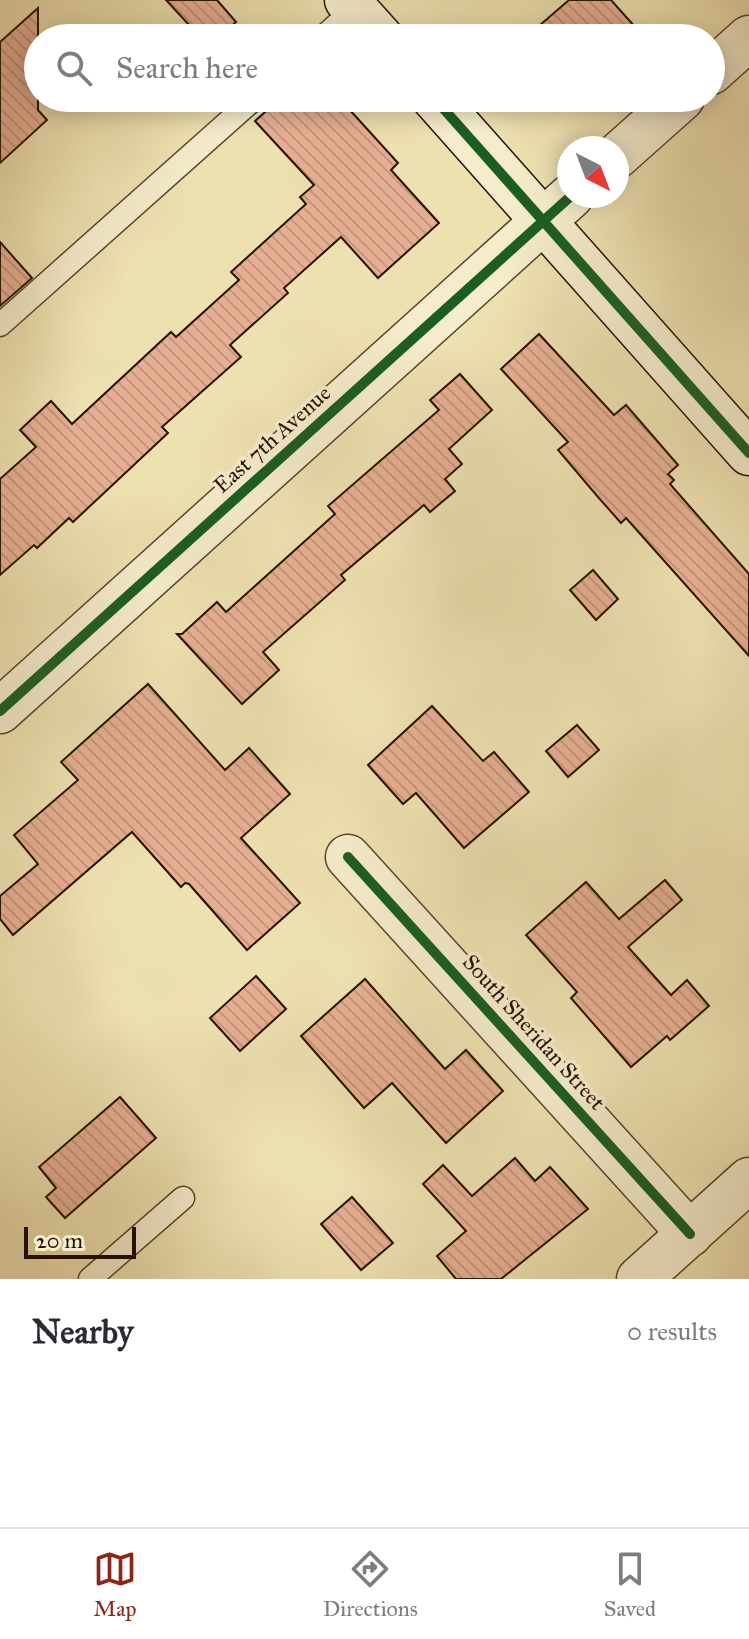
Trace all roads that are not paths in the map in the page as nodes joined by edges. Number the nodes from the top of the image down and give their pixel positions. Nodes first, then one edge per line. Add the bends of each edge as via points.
1 (362, 12) edge
2 (344, 24) edge
3 (749, 38) edge
4 (725, 59) edge
5 (239, 112) edge
6 (450, 112) edge
7 (666, 112) edge
8 (629, 145) edge
9 (557, 208) edge
10 (0, 325) edge
11 (749, 453) edge
12 (0, 711) edge
13 (348, 857) dead end
14 (749, 1180) edge
15 (183, 1198) dead end
16 (690, 1234) junction
17 (90, 1279) edge
18 (639, 1279) edge

1 - 2 lane
3 - 4 street
5 - 10 lane
6 - 9 street
7 - 8 street
9 - 11 street
9 - 12 street, East 7th Avenue
13 - 16 street, South Sheridan Street
14 - 16 street
15 - 17 lane
16 - 18 street

